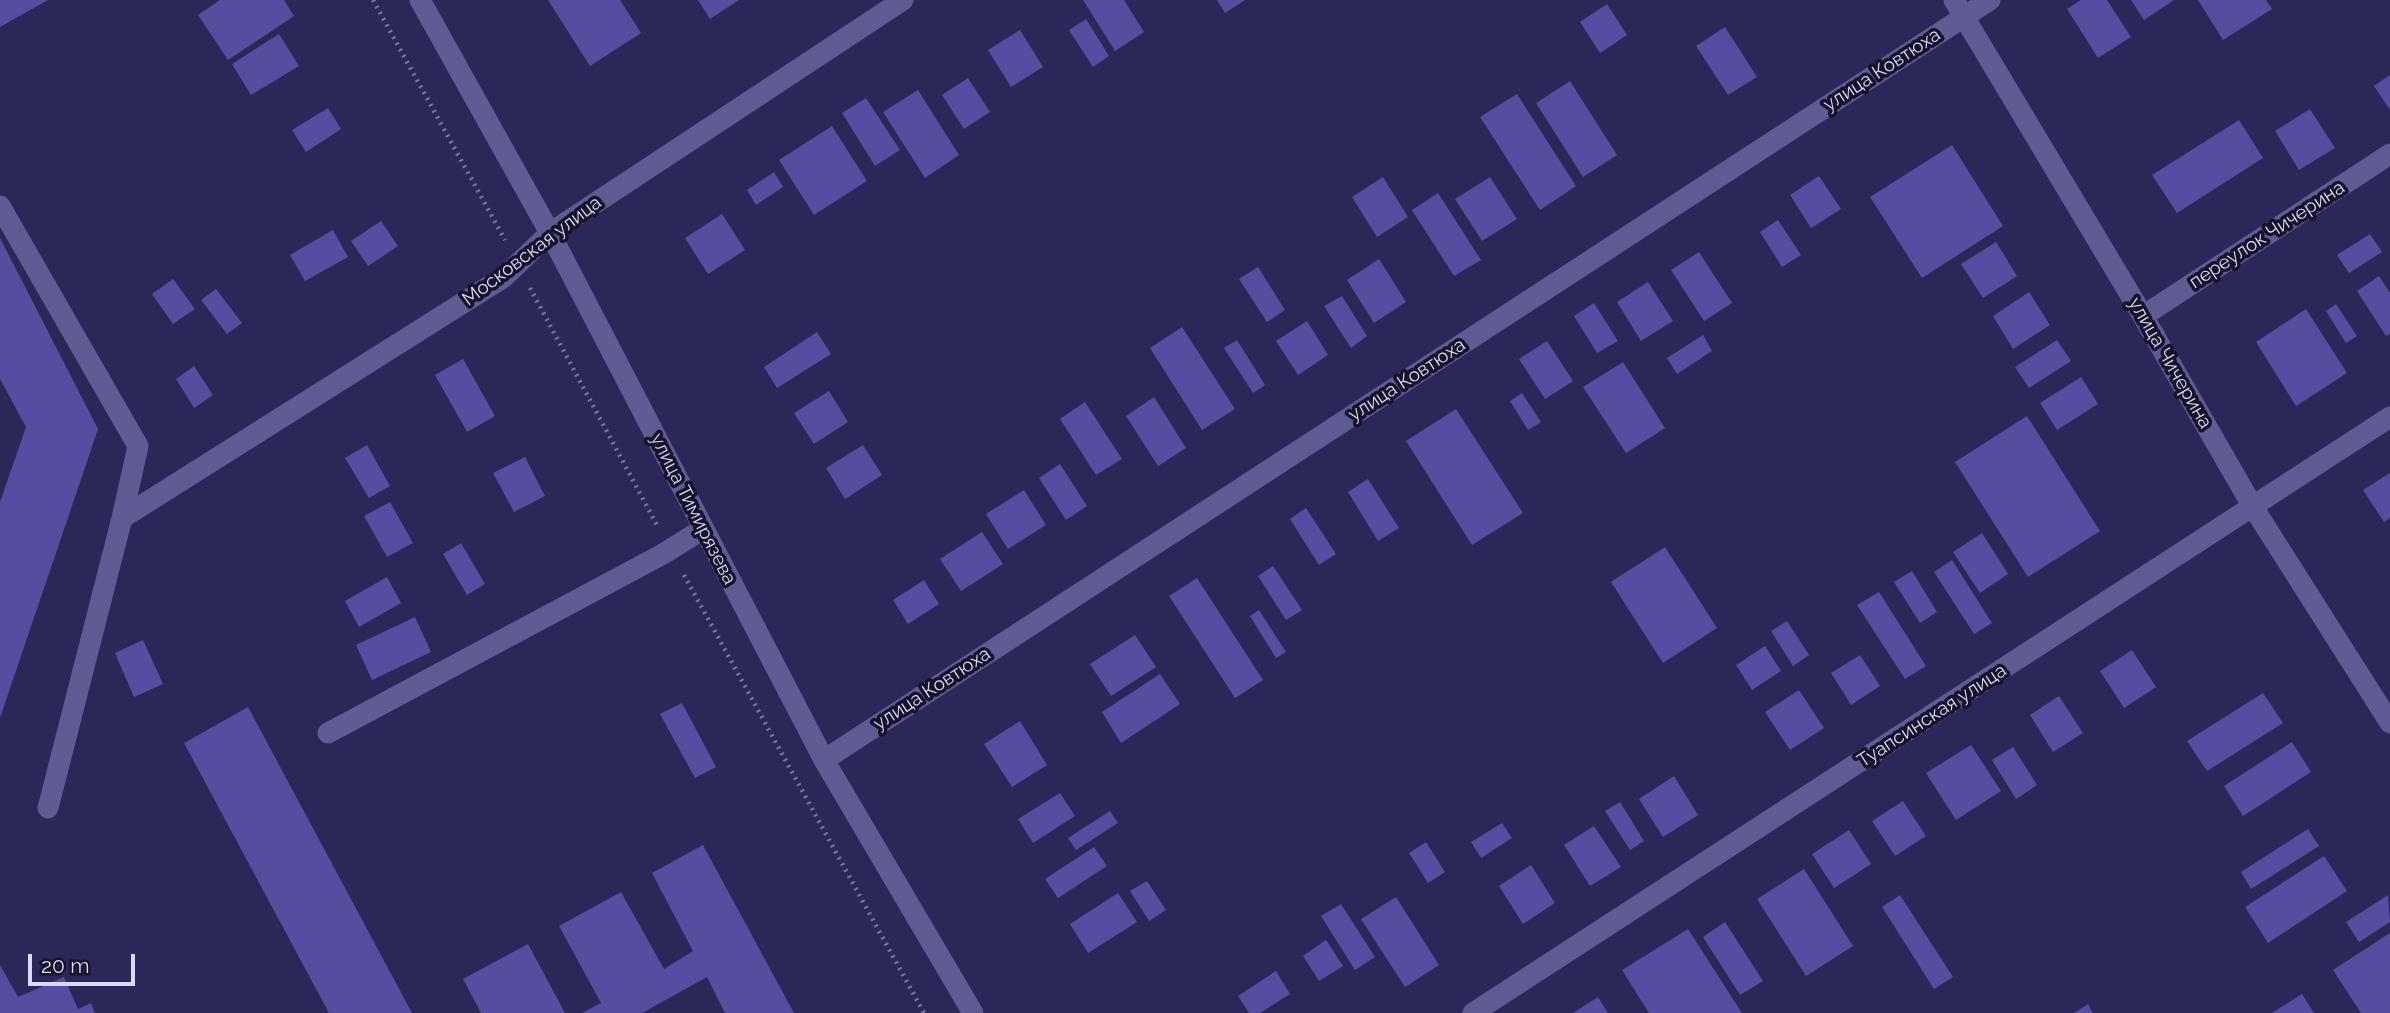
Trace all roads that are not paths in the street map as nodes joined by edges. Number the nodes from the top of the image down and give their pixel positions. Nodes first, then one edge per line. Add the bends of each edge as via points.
1 (420, 0) edge
2 (903, 0) edge
3 (1990, 0) edge
4 (1959, 8) edge
5 (2390, 154) edge
6 (0, 206) edge
7 (550, 233) junction
8 (2143, 316) junction
9 (2390, 417) edge
10 (2253, 508) junction
11 (122, 518) junction
12 (704, 529) junction
13 (2390, 723) edge
14 (328, 733) dead end
15 (824, 760) junction
16 (48, 808) dead end
17 (973, 1013) edge
18 (1473, 1013) edge

1 - 7 street, улица Тимирязева
2 - 7 street, Московская улица
3 - 4 street, улица Ковтюха
4 - 8 street, улица Чичерина
4 - 15 street, улица Ковтюха
5 - 8 street, переулок Чичерина
6 - 11 street via 138,446
7 - 11 street, Московская улица via 504,277
7 - 12 street, улица Тимирязева
8 - 10 street, улица Чичерина
9 - 10 street, Туапсинская улица
10 - 13 street, улица Чичерина
10 - 18 street, Туапсинская улица
11 - 16 street
12 - 14 street
12 - 15 street, улица Тимирязева
15 - 17 street, улица Тимирязева

